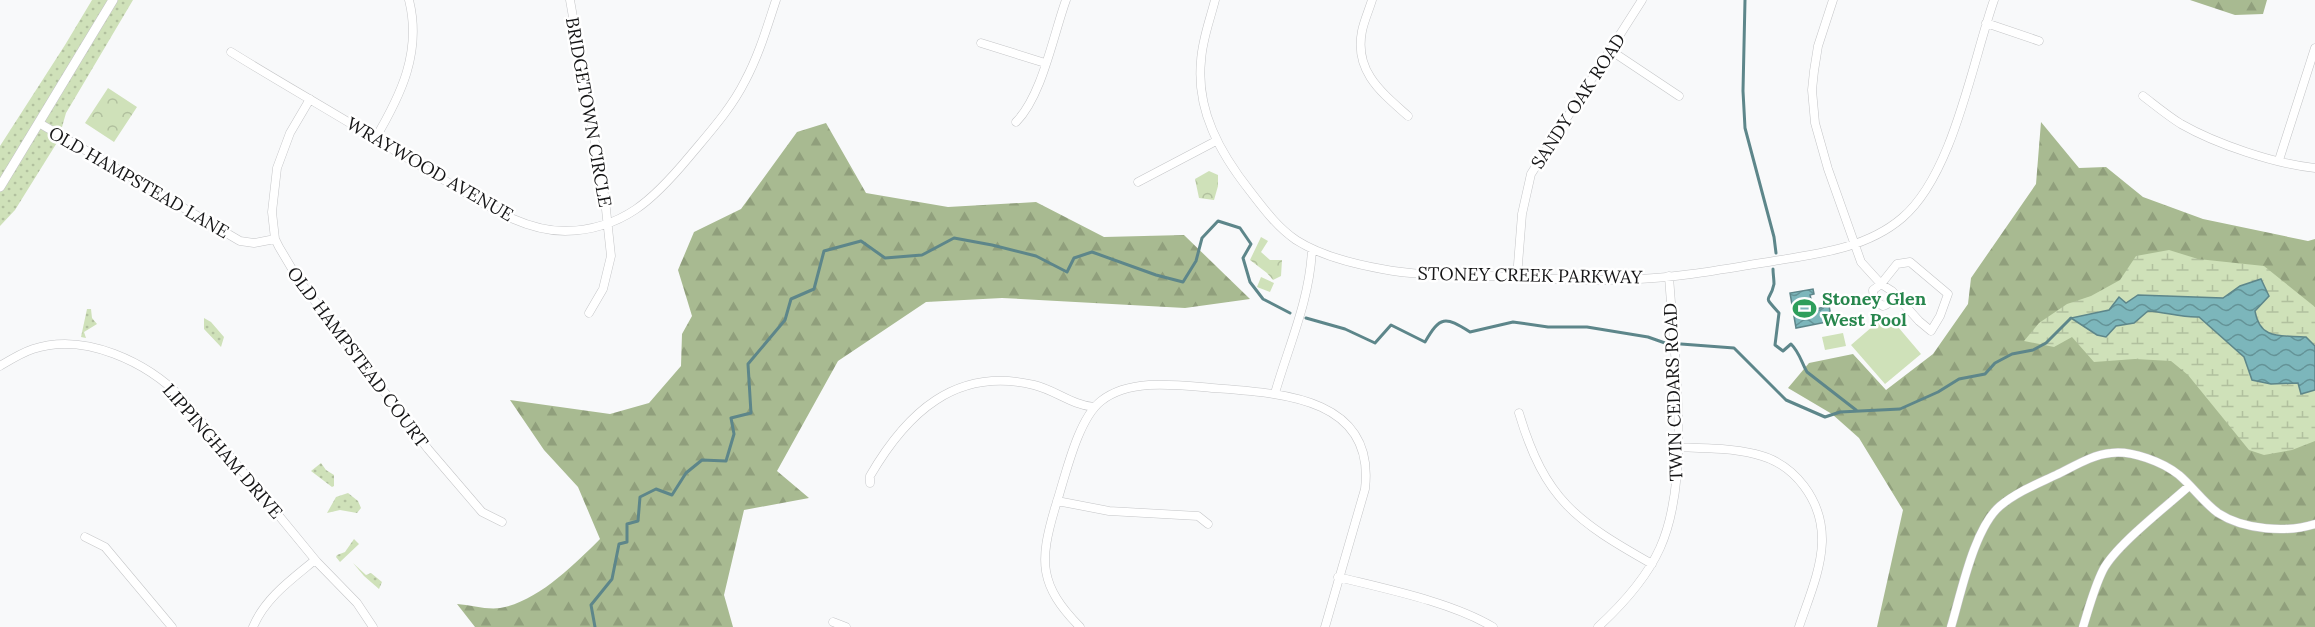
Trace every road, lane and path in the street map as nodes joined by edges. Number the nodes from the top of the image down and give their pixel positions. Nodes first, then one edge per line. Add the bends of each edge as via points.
1 (113, 0) edge
2 (410, 0) edge
3 (570, 0) edge
4 (776, 0) edge
5 (1066, 0) edge
6 (1215, 0) edge
7 (1372, 0) edge
8 (1642, 0) edge
9 (1833, 0) edge
10 (1994, 0) edge
11 (1986, 23) junction
12 (2039, 41) dead end
13 (981, 43) dead end
14 (2315, 48) edge
15 (1610, 50) junction
16 (231, 52) dead end
17 (1045, 63) junction
18 (1679, 96) dead end
19 (2144, 96) dead end
20 (310, 99) junction
21 (1408, 116) dead end
22 (1016, 122) dead end
23 (39, 123) junction
24 (375, 139) junction
25 (1216, 141) junction
26 (2279, 160) junction
27 (2315, 168) edge
28 (1138, 182) dead end
29 (0, 187) edge
30 (608, 224) junction
31 (275, 239) junction
32 (1856, 243) junction
33 (1312, 249) junction
34 (1669, 276) junction
35 (1517, 277) junction
36 (1881, 284) junction
37 (1892, 291) junction
38 (589, 313) dead end
39 (0, 366) edge
40 (1275, 393) junction
41 (1094, 407) junction
42 (1519, 413) dead end
43 (1677, 447) junction
44 (870, 483) dead end
45 (2188, 486) junction
46 (1058, 501) junction
47 (502, 522) dead end
48 (1208, 524) dead end
49 (2315, 524) edge
50 (85, 537) dead end
51 (315, 560) junction
52 (1652, 564) junction
53 (1338, 577) junction
54 (833, 622) dead end
55 (1602, 626) edge
56 (172, 627) edge
57 (253, 627) edge
58 (373, 627) edge
59 (846, 627) edge
60 (1080, 627) edge
61 (1325, 627) edge
62 (1493, 627) edge
63 (1799, 627) edge
64 (1951, 627) edge
65 (2083, 627) edge

1 - 23 street
2 - 24 street via 414,28 411,63 398,100
3 - 30 street, BRIDGETOWN CIRCLE
4 - 30 street, WRAYWOOD AVENUE via 756,58 721,118 651,200
5 - 17 street
6 - 25 street, STONEY CREEK PARKWAY via 1200,78
7 - 21 street via 1360,42 1364,67 1377,88
8 - 15 street, SANDY OAK ROAD
9 - 32 street via 1818,46 1813,109 1828,169
10 - 11 street, STONEY CREEK PARKWAY
11 - 12 street
11 - 32 street, STONEY CREEK PARKWAY via 1937,174 1903,217 1874,237
13 - 17 street
14 - 26 street
15 - 18 street
15 - 35 street, SANDY OAK ROAD via 1531,174 1522,214
16 - 20 street, WRAYWOOD AVENUE
17 - 22 street via 1029,107
19 - 26 street via 2180,123 2209,138
20 - 24 street, WRAYWOOD AVENUE
20 - 31 street, OLD HAMPSTEAD COURT via 277,168 272,212
23 - 29 street
23 - 31 street, OLD HAMPSTEAD LANE via 240,241
24 - 30 street, WRAYWOOD AVENUE via 516,221 565,231
25 - 28 street
25 - 33 street, STONEY CREEK PARKWAY via 1272,220
26 - 27 street
30 - 38 street, BRIDGETOWN CIRCLE via 608,274
31 - 47 street, OLD HAMPSTEAD COURT via 298,279 418,437 482,512
32 - 34 street, STONEY CREEK PARKWAY via 1820,253
32 - 36 street via 1861,262
33 - 35 street, STONEY CREEK PARKWAY via 1386,270
33 - 40 street via 1304,304
34 - 35 street, STONEY CREEK PARKWAY
34 - 43 street, TWIN CEDARS ROAD
36 - 37 street
36 - 37 street via 1872,294 1876,303 1889,303
36 - 37 street via 1898,264 1910,262 1948,294 1931,331
39 - 51 street, LIPPINGHAM DRIVE via 32,349 63,344 106,351 153,374 183,399
40 - 41 street via 1142,386 1118,392
40 - 53 street via 1330,413 1351,429 1362,447 1368,470 1365,489
41 - 44 street via 1051,390 1016,382 984,382 955,389 923,408 897,432 870,476
41 - 46 street via 1081,427
42 - 52 street via 1537,463 1557,495 1588,525
43 - 52 street, TWIN CEDARS ROAD via 1673,509
43 - 63 street via 1758,454 1785,467 1808,491 1819,517 1822,543
45 - 49 street via 2221,515 2258,528 2296,530
45 - 64 street via 2158,464 2112,452 2094,456 2019,493 1999,507 1978,539
45 - 65 street via 2104,568
46 - 48 street via 1109,511 1198,516
46 - 60 street via 1048,531 1045,568 1053,595
50 - 56 street via 105,547
51 - 57 street via 274,596
51 - 58 street, LIPPINGHAM DRIVE via 357,603
52 - 55 street, TWIN CEDARS ROAD
53 - 61 street
53 - 62 street via 1434,603
54 - 59 street

